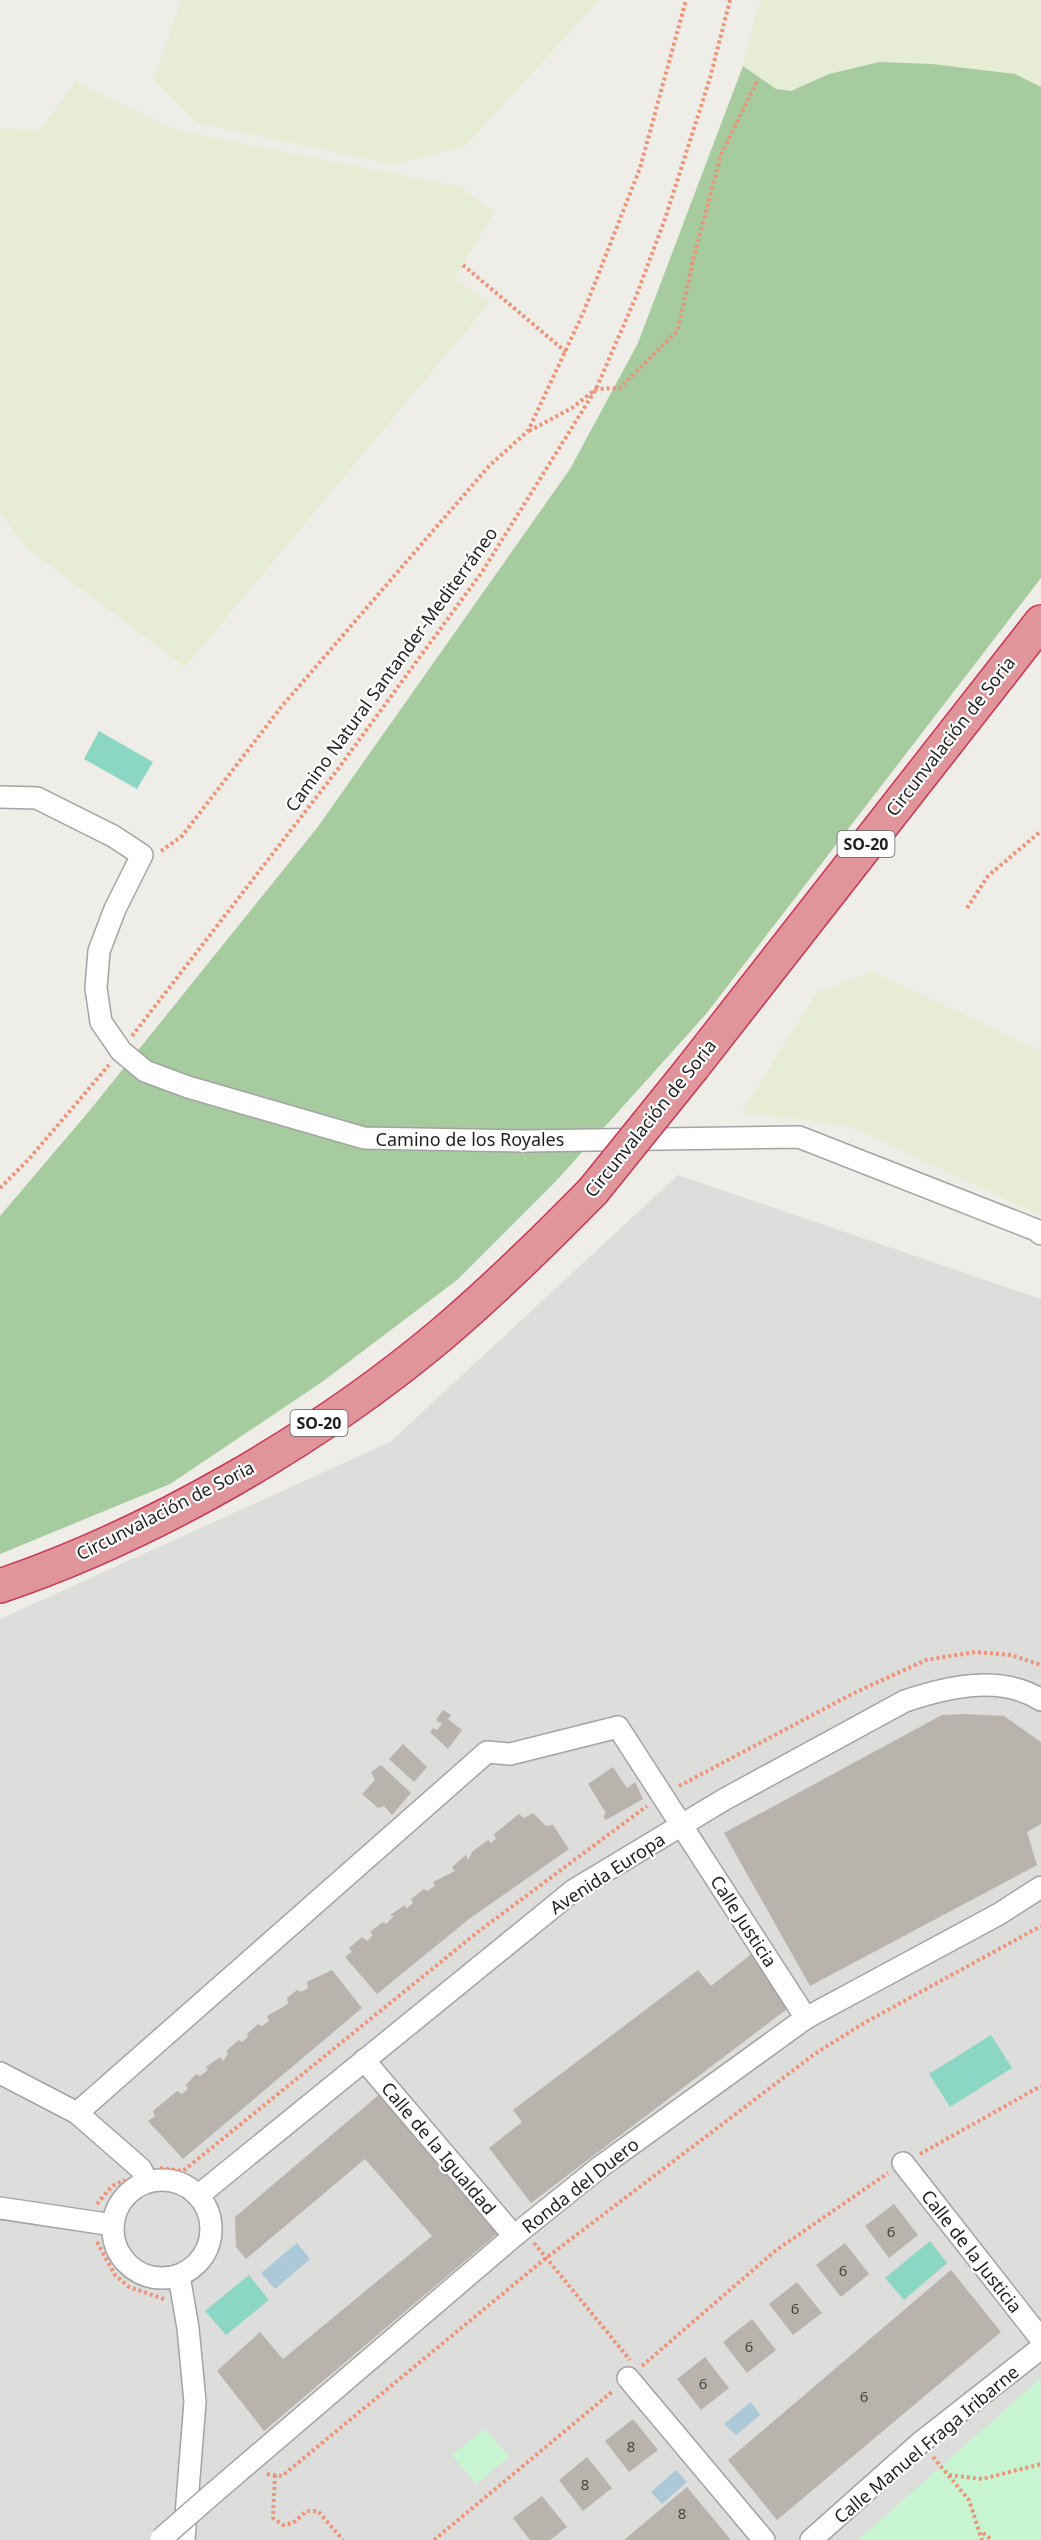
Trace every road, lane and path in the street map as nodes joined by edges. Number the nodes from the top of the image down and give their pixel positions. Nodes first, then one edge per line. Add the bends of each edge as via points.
1 (686, 0) edge
2 (730, 0) edge
3 (758, 79) dead end
4 (463, 265) dead end
5 (566, 351) junction
6 (596, 389) junction
7 (528, 431) junction
8 (1041, 622) edge
9 (0, 797) edge
10 (1041, 831) edge
11 (142, 855) junction
12 (967, 908) dead end
13 (121, 1051) junction
14 (0, 1188) edge
15 (1041, 1234) edge
16 (0, 1586) edge
17 (1041, 1700) edge
18 (681, 1824) junction
19 (1041, 1887) edge
20 (1041, 1926) edge
21 (806, 2018) junction
22 (356, 2031) dead end
23 (369, 2056) junction
24 (0, 2073) edge
25 (1041, 2086) edge
26 (77, 2113) junction
27 (903, 2163) junction
28 (147, 2182) junction
29 (199, 2195) junction
30 (0, 2208) edge
31 (92, 2221) junction
32 (113, 2224) junction
33 (518, 2232) junction
34 (546, 2258) junction
35 (179, 2276) junction
36 (168, 2302) dead end
37 (1041, 2339) edge
38 (1041, 2348) edge
39 (633, 2374) junction
40 (933, 2457) dead end
41 (1041, 2464) edge
42 (262, 2474) dead end
43 (275, 2475) junction
44 (949, 2475) junction
45 (982, 2532) junction
46 (160, 2539) edge
47 (184, 2540) edge
48 (343, 2540) edge
49 (434, 2540) edge
50 (764, 2540) edge
51 (811, 2540) edge
52 (982, 2540) edge
53 (992, 2540) edge

1 - 5 path via 640,168
2 - 6 path, Camino Natural Santander-Mediterráneo via 710,78 665,219
3 - 6 path via 721,154 678,330 620,388
4 - 5 path
5 - 7 path
6 - 7 path via 572,408
6 - 13 path, Camino Natural Santander-Mediterráneo via 482,572 335,773
7 - 11 path via 489,466 282,706 182,836 162,850
8 - 16 highway, Circunvalación de Soria / SO-20, bridge via 593,1191 520,1264 440,1336 378,1384 224,1484 116,1540
9 - 11 street via 37,798
10 - 12 path via 987,876
11 - 13 street, Camino de los Royales via 115,909 98,960 96,988 101,1022
13 - 14 path, Camino Natural Santander-Mediterráneo
13 - 15 street, Camino de los Royales via 145,1071 166,1079 364,1138 525,1141 799,1137
17 - 18 street, Avenida Europa via 1010,1689 961,1685 905,1701
18 - 21 street, Calle Justicia
18 - 23 street, Avenida Europa via 574,1890
18 - 26 street, Calle Justicia via 618,1727 510,1754 487,1752
19 - 21 street, Ronda del Duero via 999,1914
20 - 34 path via 816,2053
21 - 33 street, Ronda del Duero via 600,2167
22 - 23 path
23 - 29 street, Avenida Europa
23 - 33 street, Calle de la Igualdad
24 - 26 street
25 - 27 path
26 - 28 street via 141,2169
27 - 37 street, Calle de la Justicia
27 - 39 path via 775,2251
28 - 29 street via 174,2181
28 - 32 street via 124,2198
29 - 35 street via 212,2223 211,2240 195,2267
30 - 31 street
31 - 32 street
31 - 36 path via 88,2240 98,2242 115,2275 129,2287
32 - 35 street via 114,2241 121,2257 133,2269 148,2277
33 - 34 path
33 - 46 street, Ronda del Duero, bridge
34 - 39 path
34 - 43 path via 282,2476
35 - 47 street via 195,2402
38 - 51 street, Calle Manuel Fraga Iribarne via 920,2443
39 - 49 path
39 - 50 street
40 - 44 path
41 - 44 path via 982,2479
42 - 43 path
43 - 48 path via 273,2518 282,2525 293,2523 307,2511 318,2511
44 - 45 path via 969,2500
45 - 52 path
45 - 53 path

